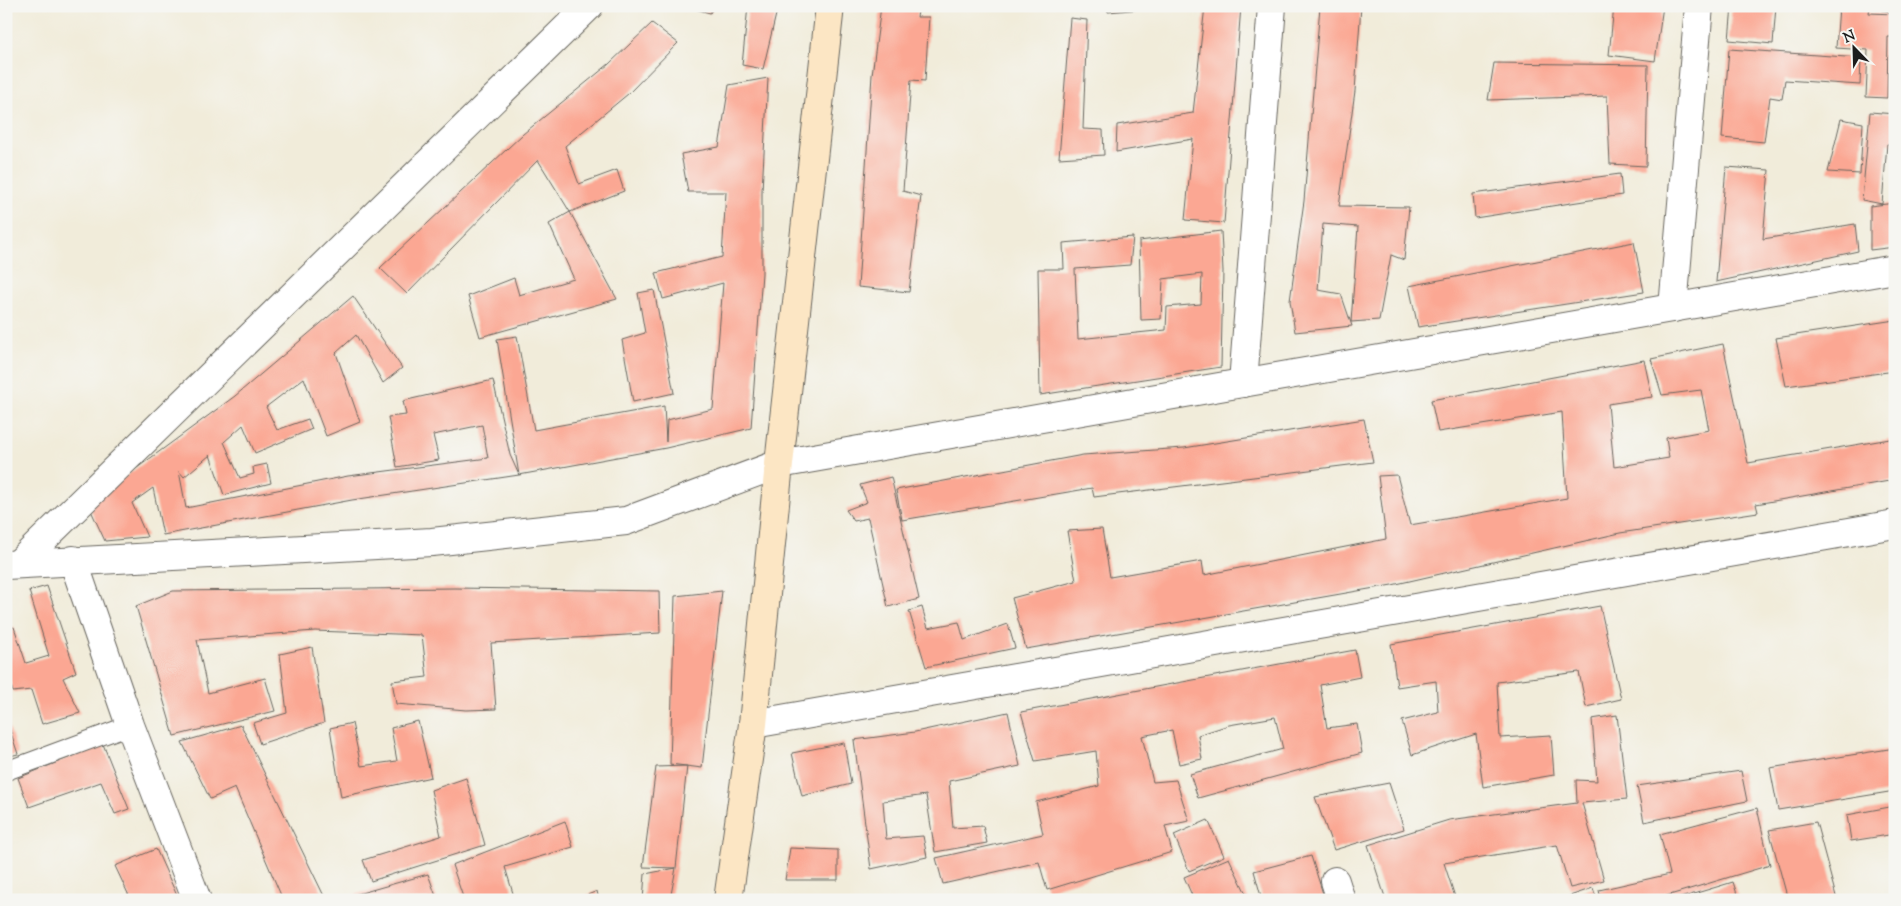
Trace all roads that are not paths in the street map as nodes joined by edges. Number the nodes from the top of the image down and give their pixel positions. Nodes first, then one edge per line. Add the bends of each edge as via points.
1 (589, 6) edge
2 (830, 6) edge
3 (1272, 6) edge
4 (1699, 6) edge
5 (1895, 269) edge
6 (1673, 308) junction
7 (1243, 383) junction
8 (779, 464) junction
9 (1895, 524) edge
10 (73, 560) junction
11 (12, 564) edge
12 (753, 724) junction
13 (130, 725) junction
14 (6, 772) edge
15 (198, 900) edge
16 (728, 900) edge

1 - 11 street
2 - 8 street
3 - 7 street
4 - 6 street
5 - 6 street
6 - 7 street
7 - 8 street
8 - 10 street via 626,521 432,542
8 - 12 street
9 - 12 street
10 - 11 street
10 - 13 street
12 - 16 street
13 - 14 lane
13 - 15 street

